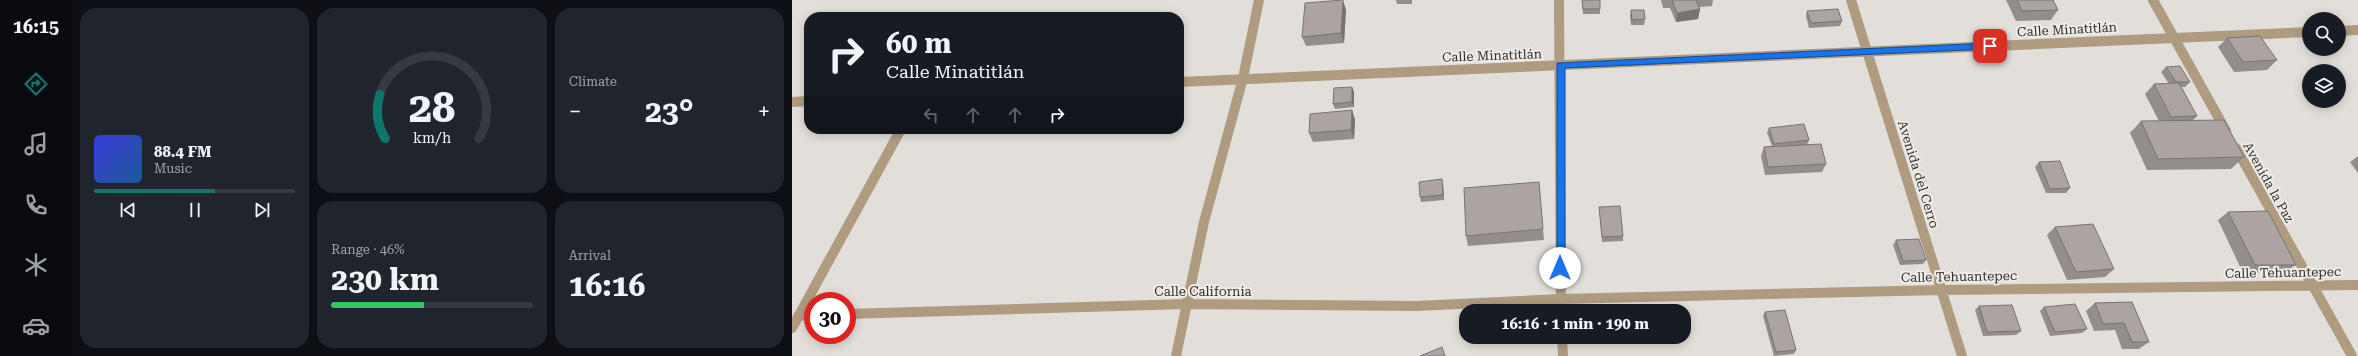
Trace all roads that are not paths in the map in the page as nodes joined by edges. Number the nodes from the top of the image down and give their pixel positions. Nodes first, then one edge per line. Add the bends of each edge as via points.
1 (1259, 0) edge
2 (1559, 0) edge
3 (1851, 0) edge
4 (2153, 0) edge
5 (2358, 30) edge
6 (2346, 31) edge
7 (2302, 32) edge
8 (2174, 37) junction
9 (1867, 51) junction
10 (1560, 66) junction
11 (1243, 78) junction
12 (1184, 82) edge
13 (792, 102) edge
14 (804, 102) edge
15 (898, 134) edge
16 (2358, 285) edge
17 (2312, 286) junction
18 (1941, 290) junction
19 (1560, 299) junction
20 (1187, 304) junction
21 (1560, 304) edge
22 (856, 314) edge
23 (798, 316) junction
24 (804, 316) edge
25 (792, 328) edge
26 (1562, 344) edge
27 (1176, 356) edge
28 (1563, 356) edge
29 (1962, 356) edge
30 (2352, 356) edge

1 - 11 street
2 - 10 street
3 - 9 street, Avenida del Cerro
4 - 8 street, Avenida la Paz
5 - 6 street
7 - 8 street, Calle Minatitlán
8 - 9 street, Calle Minatitlán
8 - 17 street, Avenida la Paz
9 - 10 street, Calle Minatitlán
9 - 18 street, Avenida del Cerro
10 - 11 street, Calle Minatitlán
10 - 19 street
11 - 12 street, Calle Minatitlán
11 - 20 street via 1204,222
13 - 14 street
15 - 23 street
16 - 17 street, Calle Tehuantepec
17 - 18 street, Calle Tehuantepec
17 - 30 street, Avenida la Paz
18 - 19 street, Calle Tehuantepec
18 - 29 street, Avenida del Cerro
19 - 20 street, Calle California via 1418,306
19 - 21 street
20 - 22 street, Calle California
20 - 27 street
23 - 24 street
23 - 25 street
26 - 28 street

